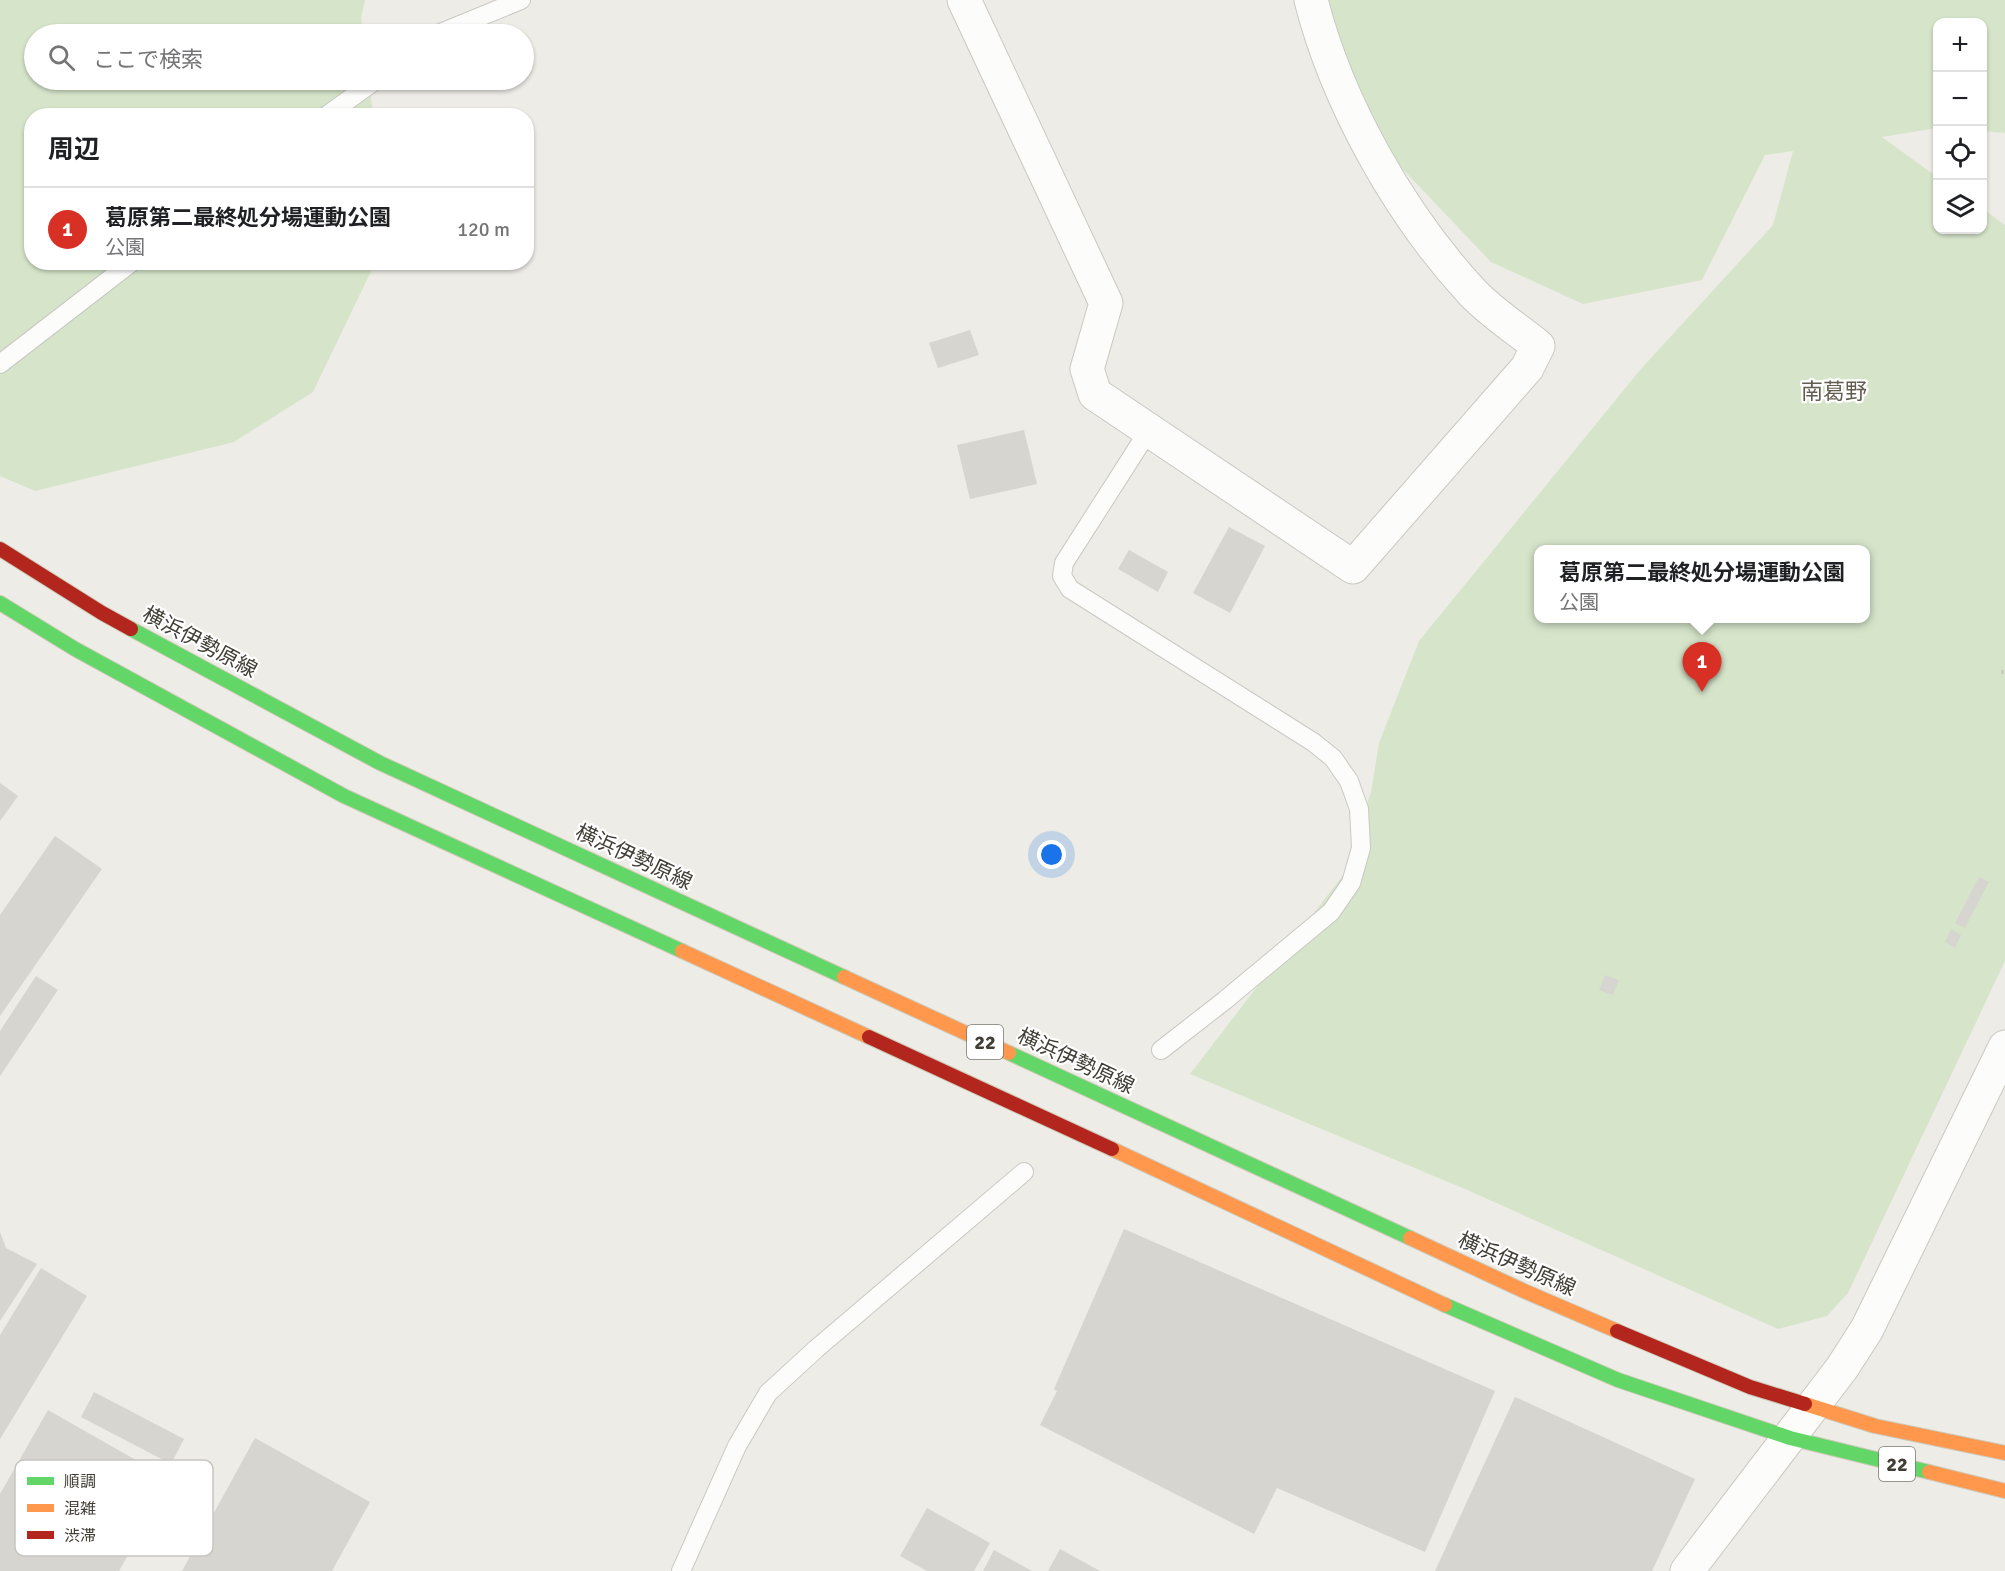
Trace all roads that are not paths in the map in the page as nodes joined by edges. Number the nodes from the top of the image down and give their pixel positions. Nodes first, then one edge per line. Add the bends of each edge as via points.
1 (521, 0) edge
2 (964, 0) edge
3 (1311, 0) edge
4 (462, 24) edge
5 (362, 90) edge
6 (337, 108) edge
7 (122, 270) edge
8 (0, 364) edge
9 (1149, 430) junction
10 (0, 549) edge
11 (0, 603) edge
12 (2005, 1047) edge
13 (1161, 1050) dead end
14 (1024, 1172) dead end
15 (1812, 1407) junction
16 (1790, 1437) junction
17 (2005, 1453) edge
18 (2005, 1491) edge
19 (681, 1571) edge
20 (1687, 1571) edge

1 - 4 lane
2 - 9 street via 1106,303 1088,369 1095,394
3 - 9 street via 1319,30 1364,140 1429,242 1472,293 1538,346 1527,368 1353,567
5 - 6 lane
7 - 8 lane
9 - 13 lane via 1064,563 1062,576 1070,589 1333,758 1349,781 1359,809 1361,848 1351,883 1331,912
10 - 15 main road, 横浜伊勢原線 / 22 via 102,613 380,763 1524,1291 1717,1374
11 - 16 main road, 22 via 75,649 344,796 1497,1329 1618,1380
12 - 15 street via 1867,1329
14 - 19 lane via 768,1393 737,1446
15 - 16 street
15 - 17 main road, 横浜伊勢原線 / 22 via 1875,1426
16 - 18 main road, 22
16 - 20 street

